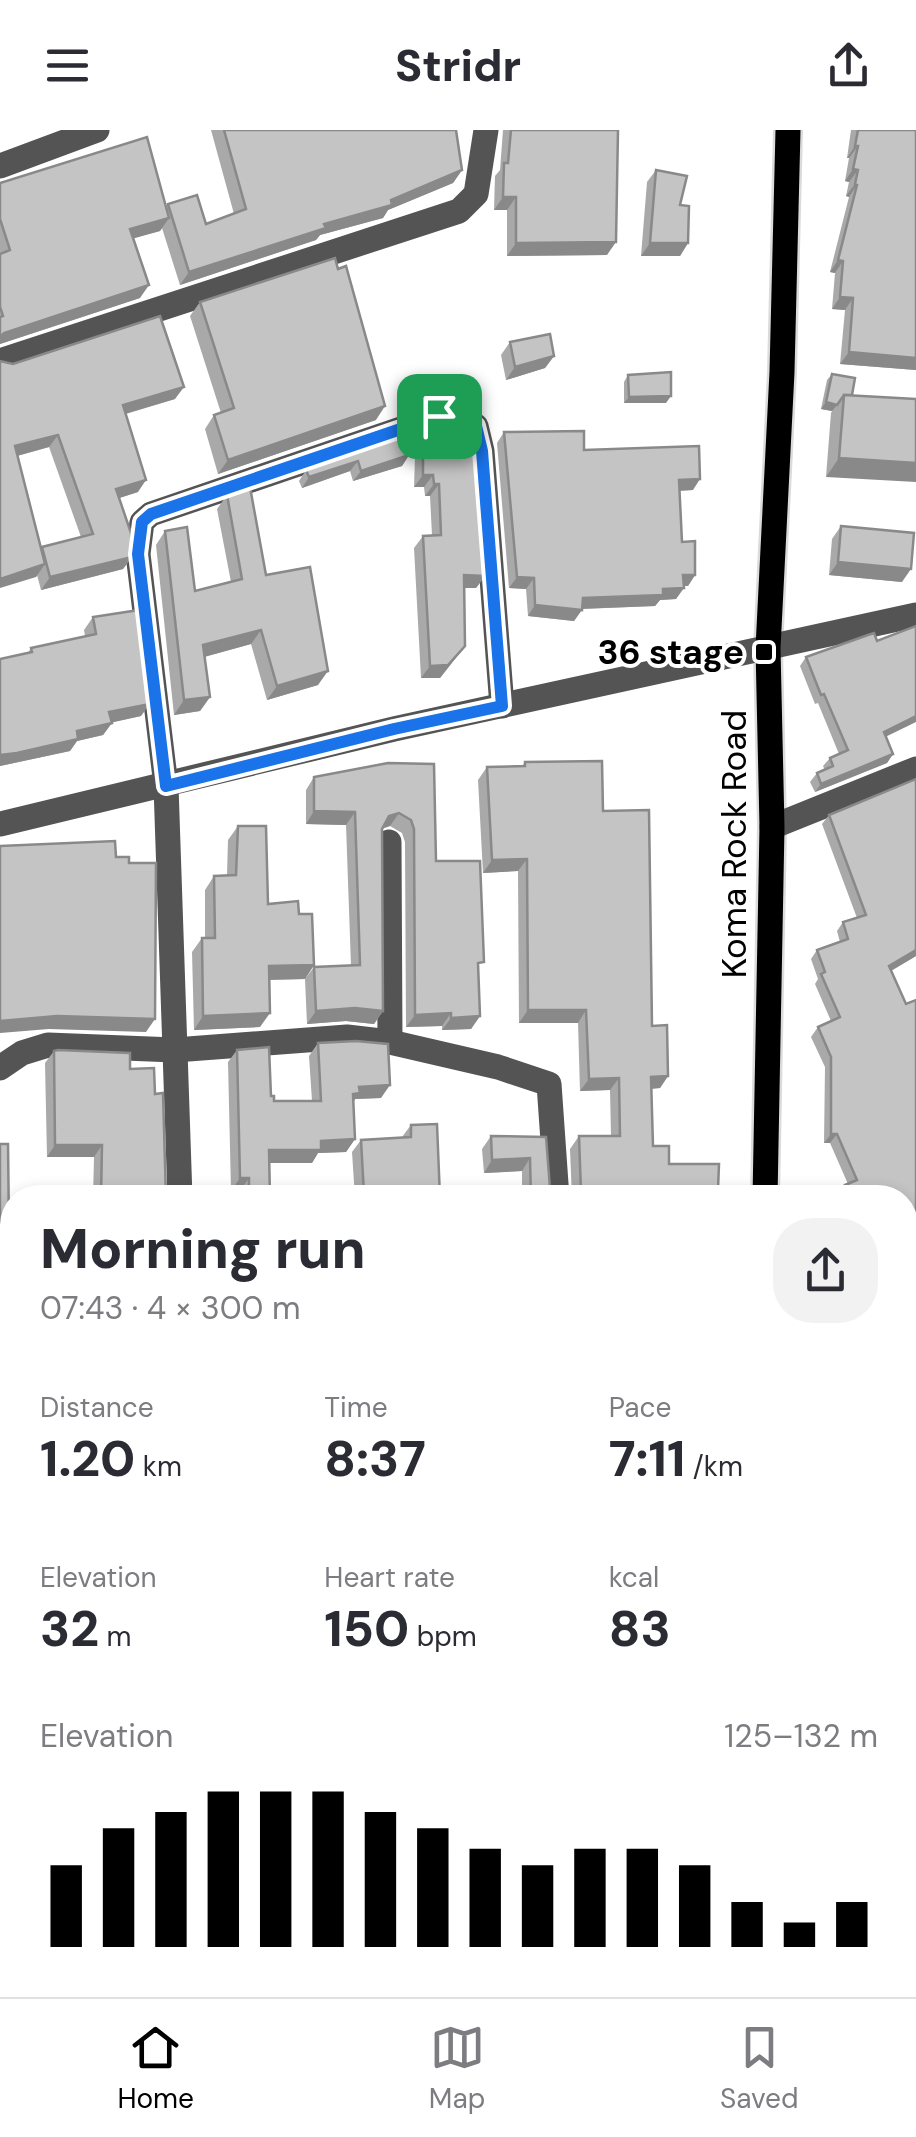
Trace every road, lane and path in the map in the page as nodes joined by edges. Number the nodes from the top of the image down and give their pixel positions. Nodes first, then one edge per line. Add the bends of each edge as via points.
1 (98, 130) edge
2 (486, 130) edge
3 (788, 130) edge
4 (0, 166) edge
5 (0, 361) edge
6 (916, 614) edge
7 (768, 648) junction
8 (502, 706) junction
9 (916, 769) edge
10 (166, 786) junction
11 (0, 824) edge
12 (772, 827) junction
13 (389, 842) dead end
14 (390, 1042) junction
15 (175, 1050) junction
16 (0, 1068) edge
17 (180, 1185) edge
18 (556, 1185) edge
19 (765, 1185) edge

1 - 4 street
2 - 5 street via 476,194 459,211
3 - 7 main road, Koma Rock Road
6 - 7 street
7 - 8 street
7 - 12 main road, Koma Rock Road
8 - 10 street
8 - 10 street via 479,439 465,418 439,416 142,522 138,554
9 - 12 street
10 - 11 street
10 - 15 street
12 - 19 main road, Koma Rock Road
13 - 14 street
14 - 15 street via 346,1036
14 - 18 street via 549,1084
15 - 16 street via 48,1045
15 - 17 street

